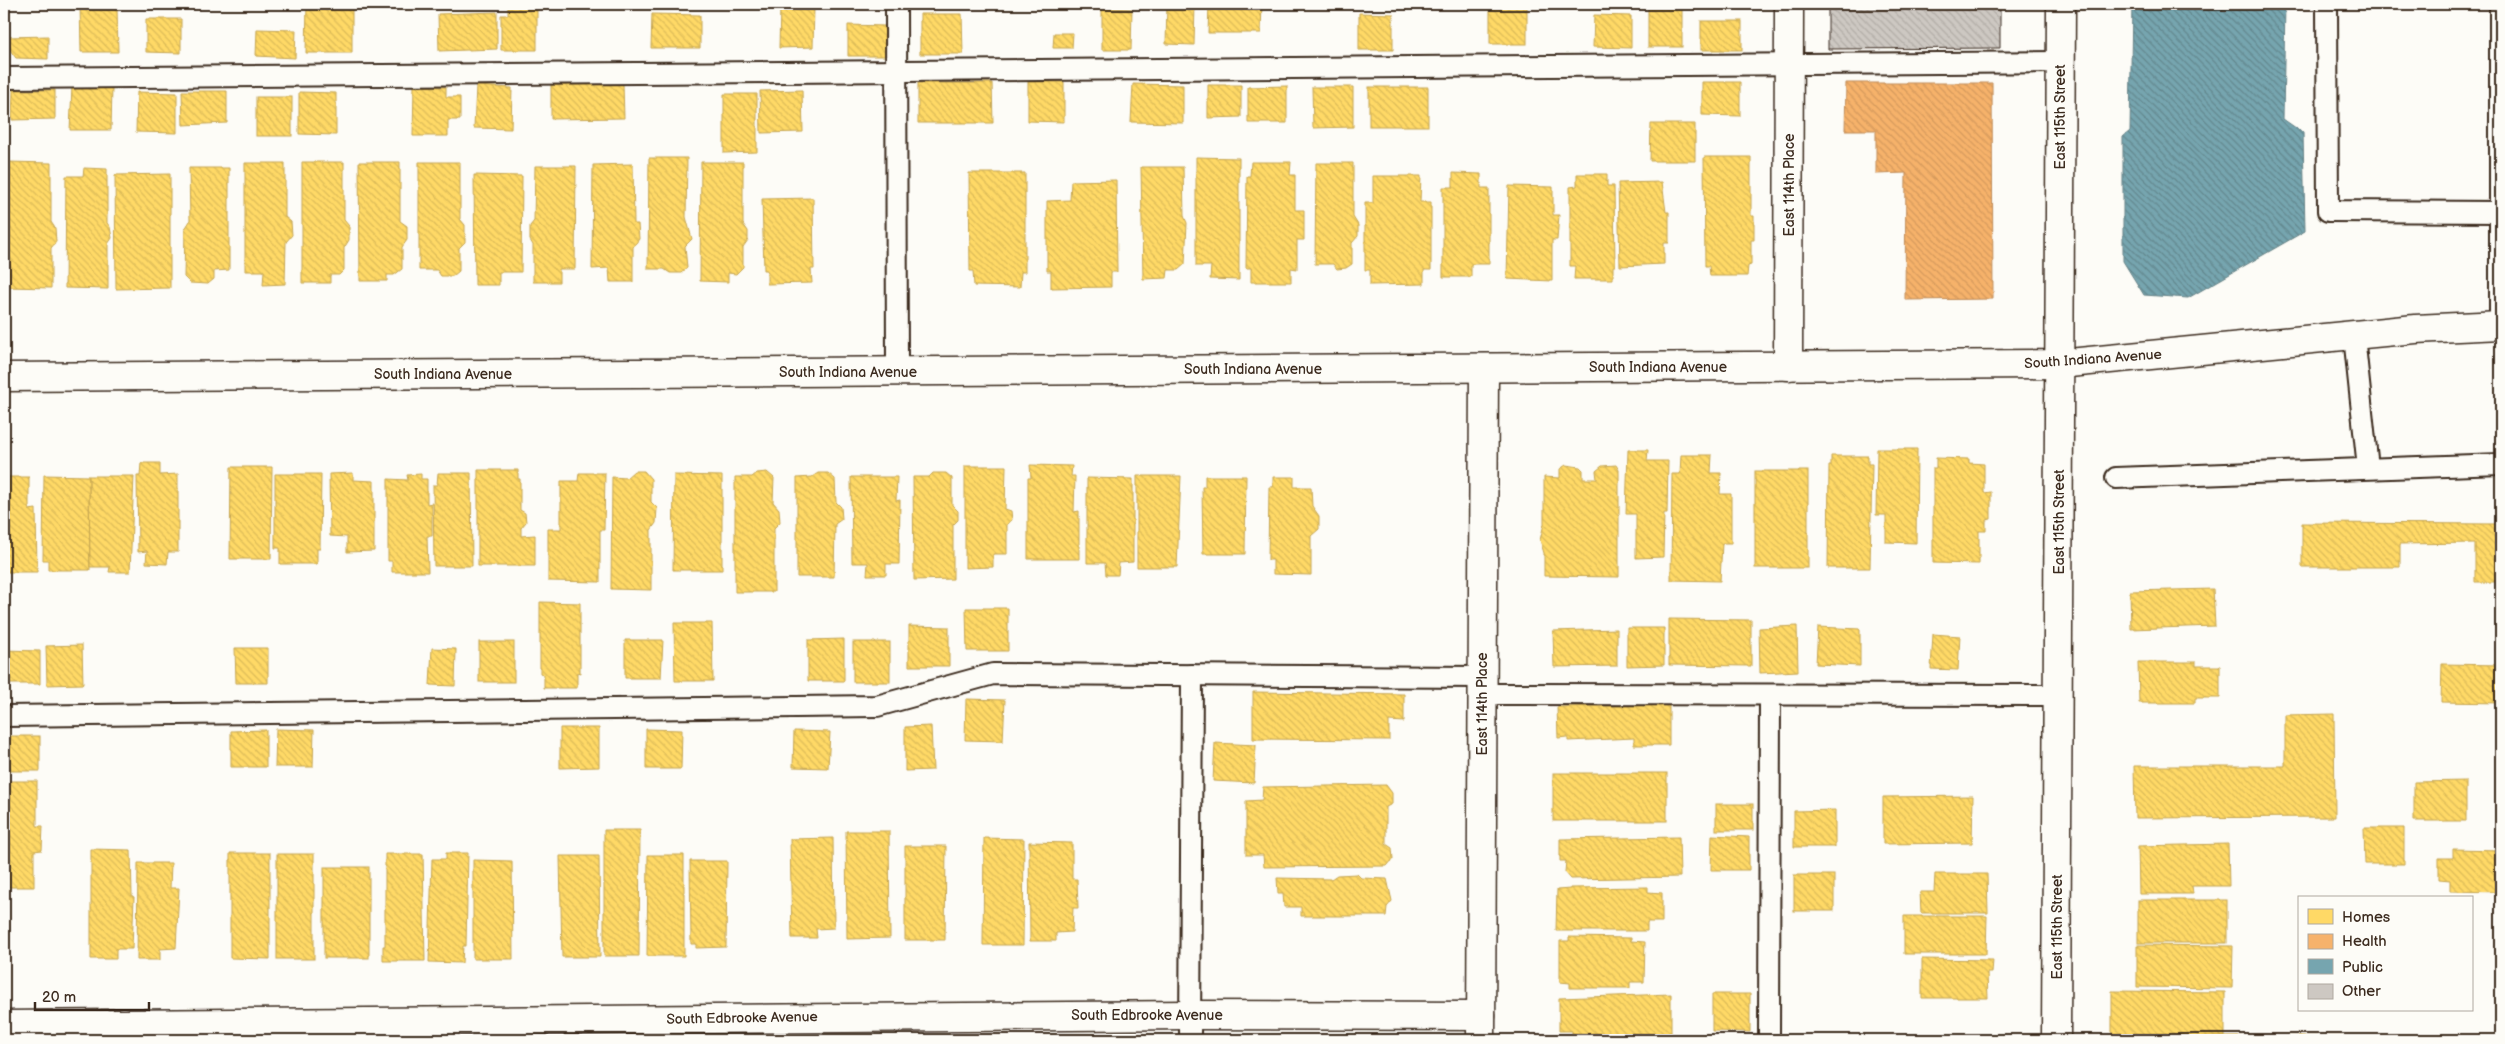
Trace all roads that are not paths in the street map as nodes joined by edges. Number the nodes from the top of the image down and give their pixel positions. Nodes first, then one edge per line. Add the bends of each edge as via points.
1 (896, 4) edge
2 (1789, 4) edge
3 (2060, 4) edge
4 (2327, 4) edge
5 (2500, 4) edge
6 (2060, 62) junction
7 (1789, 64) junction
8 (896, 71) junction
9 (4, 78) edge
10 (2500, 212) edge
11 (2501, 325) edge
12 (2354, 336) junction
13 (2060, 364) junction
14 (1788, 366) junction
15 (1484, 368) junction
16 (897, 371) junction
17 (4, 377) edge
18 (2501, 464) edge
19 (2368, 468) junction
20 (2116, 478) dead end
21 (1192, 675) junction
22 (1482, 686) junction
23 (2058, 694) junction
24 (1770, 695) junction
25 (4, 716) edge
26 (4, 1025) edge
27 (1190, 1027) edge
28 (1481, 1028) edge
29 (1769, 1040) edge
30 (2056, 1040) edge

1 - 8 lane
2 - 7 street, East 114th Place
3 - 6 street, East 115th Street
4 - 10 lane via 2328,211
5 - 10 lane
6 - 7 lane
6 - 13 street, East 115th Street
7 - 8 lane
7 - 14 street, East 114th Place
8 - 9 lane
8 - 16 lane
10 - 11 lane
11 - 12 street, South Indiana Avenue
12 - 13 street, South Indiana Avenue
12 - 19 lane
13 - 14 street, South Indiana Avenue
13 - 23 street, East 115th Street
14 - 15 street, South Indiana Avenue
15 - 16 street, South Indiana Avenue
15 - 22 street, East 114th Place
16 - 17 street, South Indiana Avenue
18 - 19 lane
19 - 20 lane
21 - 22 lane
21 - 25 lane via 993,674 877,706
21 - 27 lane
22 - 24 lane
22 - 28 street, East 114th Place
23 - 24 lane
23 - 30 street, East 115th Street
24 - 29 lane
26 - 27 street, South Edbrooke Avenue
27 - 28 street, South Edbrooke Avenue

